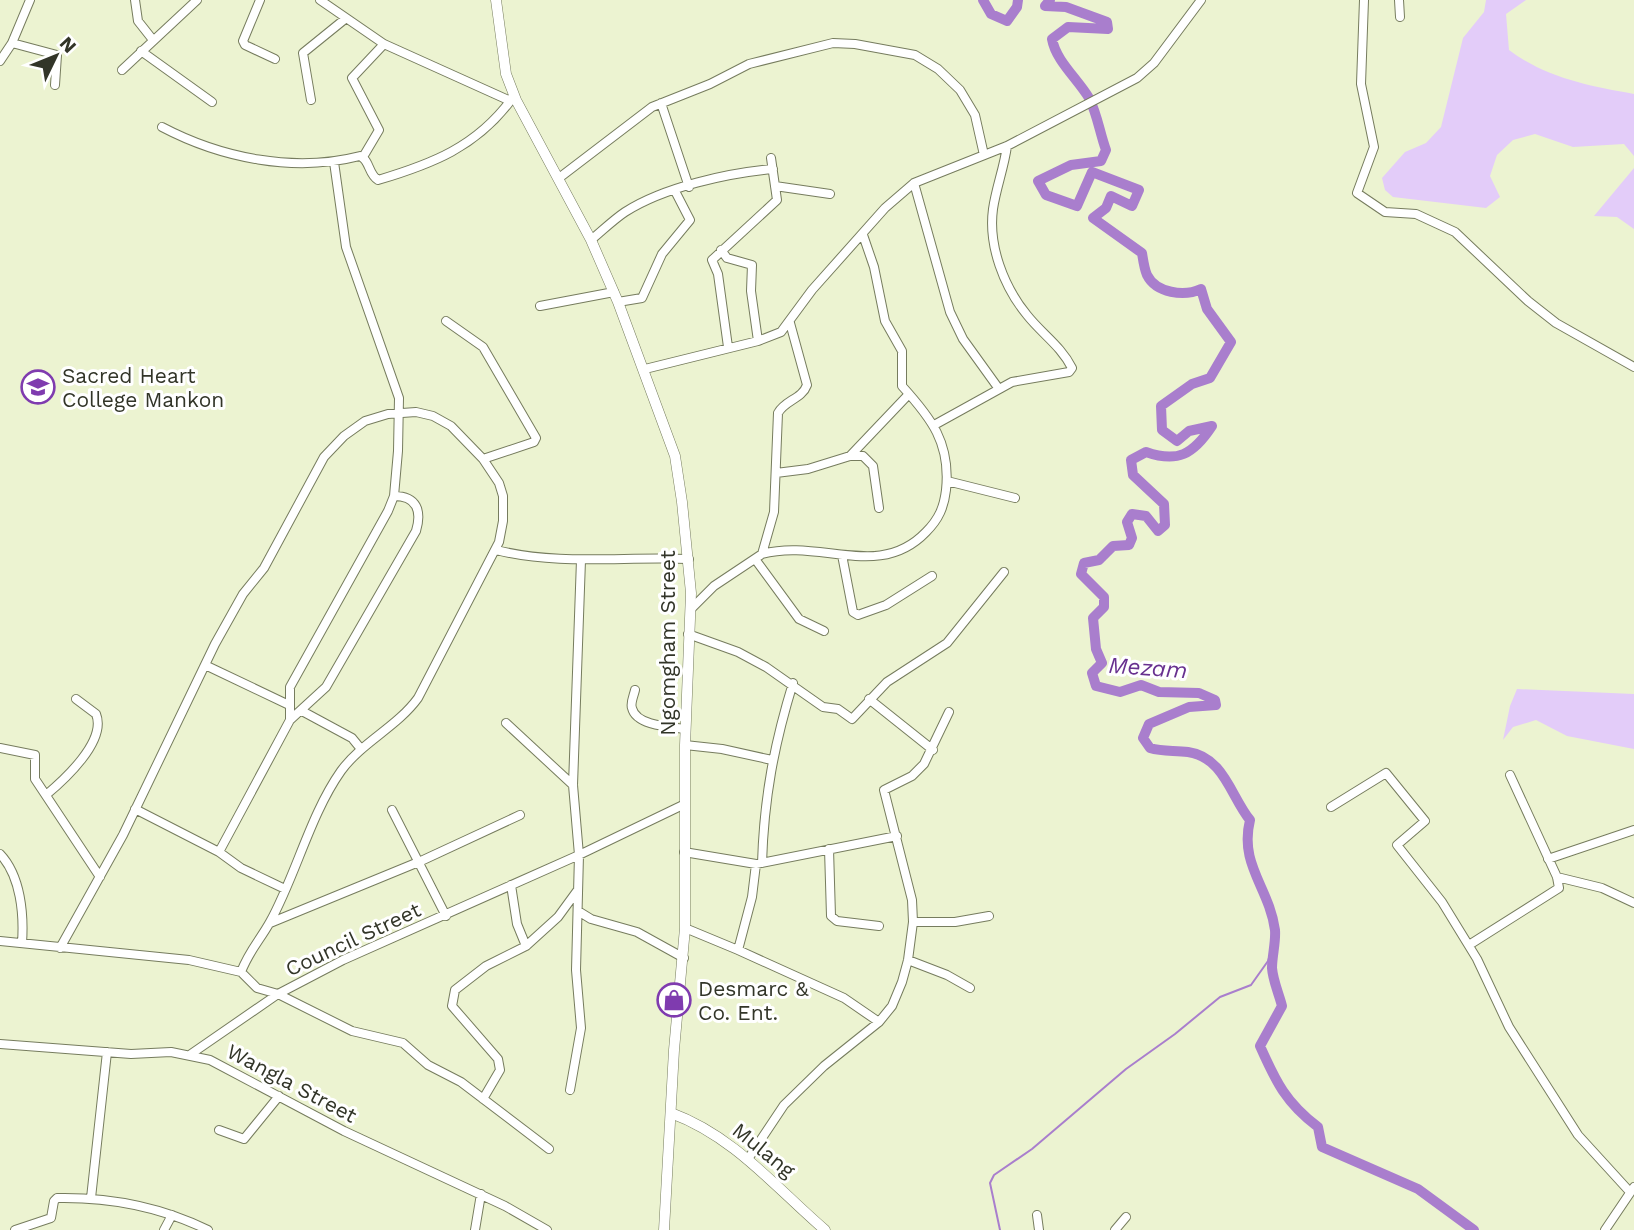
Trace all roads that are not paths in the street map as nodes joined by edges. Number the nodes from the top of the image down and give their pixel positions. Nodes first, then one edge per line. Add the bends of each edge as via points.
1 (30, 0) edge
2 (135, 0) edge
3 (197, 0) edge
4 (260, 0) edge
5 (320, 0) edge
6 (338, 0) edge
7 (496, 0) edge
8 (1201, 0) edge
9 (1364, 0) edge
10 (1399, 0) edge
11 (333, 10) junction
12 (1400, 17) dead end
13 (345, 19) junction
14 (153, 40) junction
15 (12, 43) junction
16 (384, 44) junction
17 (141, 51) junction
18 (275, 59) dead end
19 (0, 61) edge
20 (122, 71) dead end
21 (55, 85) dead end
22 (311, 100) dead end
23 (513, 100) junction
24 (212, 102) dead end
25 (662, 103) junction
26 (162, 127) dead end
27 (1007, 146) junction
28 (984, 155) junction
29 (363, 157) junction
30 (771, 158) dead end
31 (334, 162) junction
32 (773, 169) junction
33 (559, 178) junction
34 (914, 183) junction
35 (775, 186) junction
36 (689, 187) junction
37 (676, 191) junction
38 (830, 194) dead end
39 (863, 234) junction
40 (591, 240) junction
41 (721, 250) junction
42 (616, 297) junction
43 (540, 306) dead end
44 (446, 321) dead end
45 (790, 323) junction
46 (758, 341) junction
47 (728, 347) junction
48 (1634, 367) edge
49 (645, 369) junction
50 (999, 389) junction
51 (909, 394) junction
52 (400, 414) junction
53 (936, 424) junction
54 (850, 456) junction
55 (483, 459) junction
56 (776, 473) junction
57 (947, 481) junction
58 (394, 496) junction
59 (1015, 498) dead end
60 (878, 508) dead end
61 (495, 550) junction
62 (842, 555) junction
63 (759, 556) junction
64 (689, 559) junction
65 (581, 560) junction
66 (1004, 572) dead end
67 (932, 576) dead end
68 (691, 593) junction
69 (704, 595) junction
70 (691, 609) junction
71 (824, 631) dead end
72 (688, 634) junction
73 (205, 665) junction
74 (793, 683) junction
75 (635, 690) dead end
76 (76, 699) dead end
77 (869, 699) junction
78 (289, 705) junction
79 (303, 711) junction
80 (949, 712) dead end
81 (290, 720) junction
82 (506, 723) dead end
83 (686, 729) junction
84 (685, 745) junction
85 (0, 748) edge
86 (361, 748) junction
87 (933, 750) junction
88 (772, 760) junction
89 (1510, 775) dead end
90 (573, 785) junction
91 (46, 795) junction
92 (685, 804) junction
93 (1331, 807) dead end
94 (135, 808) junction
95 (392, 810) dead end
96 (666, 813) junction
97 (520, 815) dead end
98 (684, 821) junction
99 (1634, 830) edge
100 (897, 835) junction
101 (828, 849) junction
102 (219, 852) junction
103 (684, 852) junction
104 (0, 854) edge
105 (579, 855) junction
106 (1548, 859) junction
107 (421, 861) junction
108 (759, 864) junction
109 (100, 877) junction
110 (1557, 877) junction
111 (511, 885) junction
112 (285, 889) junction
113 (577, 891) junction
114 (1634, 903) edge
115 (578, 911) junction
116 (446, 916) junction
117 (989, 916) dead end
118 (591, 919) junction
119 (913, 922) junction
120 (270, 923) junction
121 (578, 923) junction
122 (879, 926) dead end
123 (685, 928) junction
124 (0, 941) edge
125 (22, 943) junction
126 (1469, 944) junction
127 (526, 946) junction
128 (60, 948) junction
129 (738, 950) junction
130 (684, 958) junction
131 (908, 960) junction
132 (241, 972) junction
133 (970, 988) dead end
134 (278, 994) junction
135 (879, 1022) junction
136 (0, 1044) edge
137 (107, 1052) junction
138 (191, 1054) junction
139 (570, 1090) dead end
140 (279, 1096) junction
141 (483, 1099) junction
142 (671, 1113) junction
143 (219, 1130) dead end
144 (550, 1149) dead end
145 (748, 1159) junction
146 (1632, 1189) edge
147 (481, 1194) junction
148 (91, 1198) junction
149 (172, 1215) junction
150 (1037, 1215) dead end
151 (1126, 1217) dead end
152 (15, 1230) edge
153 (164, 1230) edge
154 (208, 1230) edge
155 (475, 1230) edge
156 (547, 1230) edge
157 (664, 1230) edge
158 (825, 1230) edge
159 (1039, 1230) edge
160 (1115, 1230) edge
161 (1605, 1230) edge

1 - 15 street
2 - 14 street via 138,21
3 - 14 street
4 - 18 street via 243,41
5 - 11 street
6 - 11 street
7 - 23 main road, Ngomgham Street
8 - 27 street via 1154,63 1136,78
9 - 48 street via 1361,84 1374,147 1357,193 1385,212 1416,214 1455,232 1556,323
10 - 12 street
11 - 13 street
13 - 16 street
13 - 22 street via 303,52
14 - 17 street
15 - 19 street
15 - 21 street via 57,55
16 - 23 street
16 - 29 street via 352,78 379,130
17 - 20 street
17 - 24 street
23 - 29 street via 475,139 425,166 378,180
23 - 33 main road, Ngomgham Street
25 - 28 street via 749,64 833,43 855,44 915,55 938,69 960,90 975,115
25 - 33 street
25 - 36 street
26 - 31 street via 191,143 256,160
27 - 28 street
27 - 50 street via 993,211 1000,267 1011,293 1072,368
28 - 34 street
29 - 31 street
30 - 32 street
31 - 52 street via 346,247 399,398
32 - 35 street
32 - 36 street via 740,172
33 - 40 main road, Ngomgham Street
34 - 39 street
34 - 50 street via 950,312 963,339
35 - 38 street
35 - 41 street via 775,204
36 - 37 street
37 - 40 street via 628,211
37 - 42 street via 690,220 662,254 642,298
39 - 45 street via 812,290
39 - 51 street via 885,321 902,351 901,382
40 - 42 main road, Ngomgham Street
41 - 46 street via 727,258 752,265
41 - 47 street via 712,260
42 - 43 street
42 - 49 main road, Ngomgham Street
44 - 55 street via 483,347 536,438
45 - 46 street
45 - 56 street via 807,385 778,413
46 - 47 street
47 - 49 street
49 - 64 main road, Ngomgham Street via 675,456
50 - 53 street
51 - 53 street
51 - 54 street
52 - 55 street via 433,416 451,426
52 - 58 street
52 - 73 street via 365,421 324,457
53 - 57 street
54 - 56 street
54 - 60 street via 863,456 873,466
55 - 61 street via 503,496 503,521
56 - 63 street via 774,512
57 - 59 street
57 - 62 street via 944,507 920,539 884,555
58 - 78 street via 308,650 290,687
58 - 79 street via 416,503 415,531 326,687
61 - 65 street via 531,558
61 - 86 street via 410,710
62 - 63 street via 792,548
62 - 67 street via 853,612 858,615 886,605
63 - 69 street
63 - 71 street via 799,619
64 - 65 street
64 - 68 main road, Ngomgham Street
65 - 90 street
66 - 77 street via 947,643 903,670
68 - 69 street
68 - 70 main road, Ngomgham Street
69 - 70 street
70 - 72 main road, Ngomgham Street
72 - 74 street via 738,652
72 - 83 main road, Ngomgham Street
73 - 78 street
73 - 94 street
74 - 77 street via 823,708 838,709 852,719
74 - 88 street
75 - 83 street via 631,705 635,713 659,726
76 - 91 street via 96,715 98,723 77,767
77 - 87 street
78 - 81 street
79 - 81 street
79 - 86 street via 352,738
80 - 87 street
81 - 102 street
82 - 90 street
83 - 84 main road, Ngomgham Street
84 - 88 street
84 - 92 main road, Ngomgham Street
85 - 91 street via 35,755 35,779
86 - 112 street via 340,772
87 - 100 street via 912,776 884,790
88 - 108 street
89 - 106 street
90 - 105 street
91 - 109 street
92 - 96 street, Council Street
92 - 98 main road, Ngomgham Street
93 - 126 street via 1386,773 1425,821 1397,845 1443,902
94 - 102 street
94 - 109 street
95 - 107 street
96 - 98 street
96 - 105 street, Council Street
97 - 107 street
98 - 103 main road, Ngomgham Street
99 - 106 street
100 - 101 street
100 - 119 street
101 - 108 street
101 - 122 street via 831,916 837,921
102 - 112 street via 240,869
103 - 108 street
103 - 123 main road, Ngomgham Street
104 - 125 street via 18,893
105 - 111 street, Council Street
105 - 113 street
106 - 110 street
107 - 116 street
107 - 120 street
108 - 129 street
109 - 128 street
110 - 114 street via 1602,888
110 - 126 street via 1557,891
111 - 116 street, Council Street
111 - 127 street
112 - 120 street
113 - 115 street
113 - 127 street via 558,917
115 - 118 street
115 - 121 street
116 - 134 street, Council Street
117 - 119 street
118 - 121 street
118 - 130 street via 637,932
119 - 131 street
120 - 132 street via 250,949
121 - 139 street via 581,1040
123 - 129 street
123 - 130 main road, Ngomgham Street
124 - 125 street, Council Street
125 - 128 street, Council Street
126 - 146 street via 1509,1027 1571,1125
127 - 141 street via 486,966 455,990 452,1000 458,1014 498,1059 500,1070
128 - 132 street, Council Street via 189,960
129 - 135 street via 844,998
130 - 142 main road, Ngomgham Street
131 - 133 street
131 - 135 street via 891,1006
132 - 134 street, Council Street via 257,988
134 - 138 street
134 - 141 street via 352,1031 403,1043 428,1065
135 - 145 street via 784,1105
136 - 137 street, Wangla Street
137 - 138 street, Wangla Street
137 - 148 street
138 - 140 street, Wangla Street
140 - 143 street via 244,1139
140 - 147 street, Wangla Street
141 - 144 street
142 - 145 main road, Mulang via 698,1123
142 - 157 main road, Ngomgham Street
145 - 158 main road, Mulang
146 - 161 street
147 - 155 street
147 - 156 street, Wangla Street
148 - 149 street
148 - 152 street via 57,1198 51,1218
149 - 153 street
149 - 154 street
150 - 159 street
151 - 160 street

